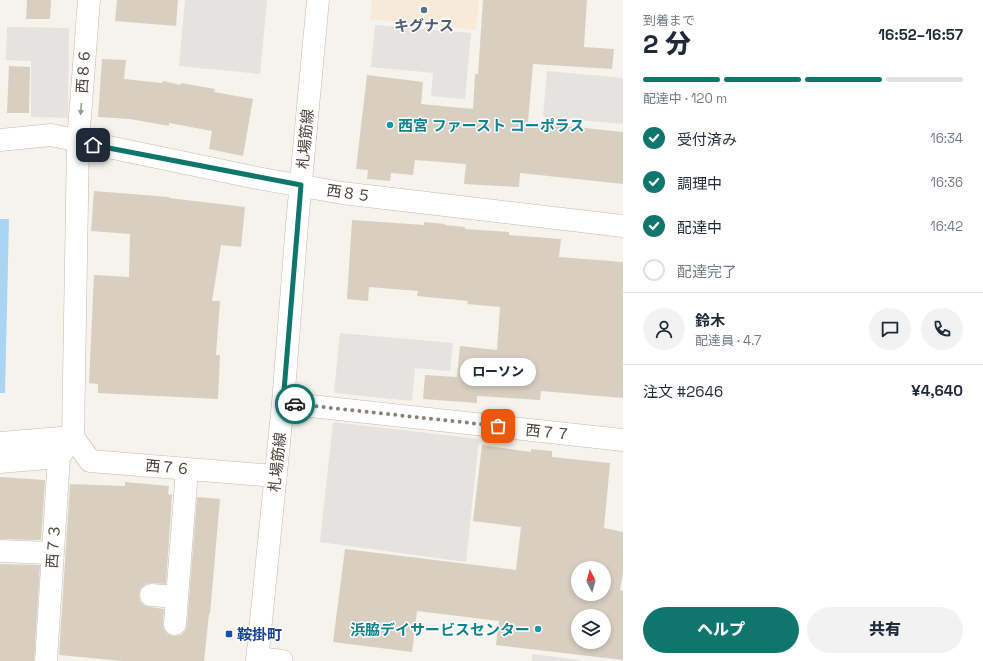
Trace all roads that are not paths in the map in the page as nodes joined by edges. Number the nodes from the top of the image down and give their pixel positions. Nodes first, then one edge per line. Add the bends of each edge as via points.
1 (89, 0) edge
2 (318, 0) edge
3 (0, 140) edge
4 (78, 142) junction
5 (301, 185) junction
6 (623, 226) edge
7 (283, 403) junction
8 (74, 437) junction
9 (623, 440) edge
10 (0, 443) edge
11 (59, 457) junction
12 (0, 462) edge
13 (187, 469) junction
14 (275, 476) junction
15 (0, 552) edge
16 (52, 553) junction
17 (151, 595) dead end
18 (177, 597) junction
19 (175, 624) dead end
20 (257, 659) edge
21 (46, 661) edge
22 (282, 661) edge

1 -> 4 street, 西８６
2 - 5 street, 札場筋線
3 - 4 street, 西８５ via 52,135
4 - 5 street, 西８５
4 - 8 street, 西８６
5 - 6 street, 西８５ via 342,193
5 - 7 street, 札場筋線
7 - 9 street, 西７７
7 - 14 street, 札場筋線
8 - 10 street
8 - 11 street
8 - 13 street, 西７６ via 90,461
11 - 12 street
11 - 16 street, 西７３
13 - 14 street, 西７６
13 - 18 street
14 - 20 street, 札場筋線
15 - 16 street
16 - 21 street, 西７３
17 - 18 street
18 - 19 street
20 - 22 street

